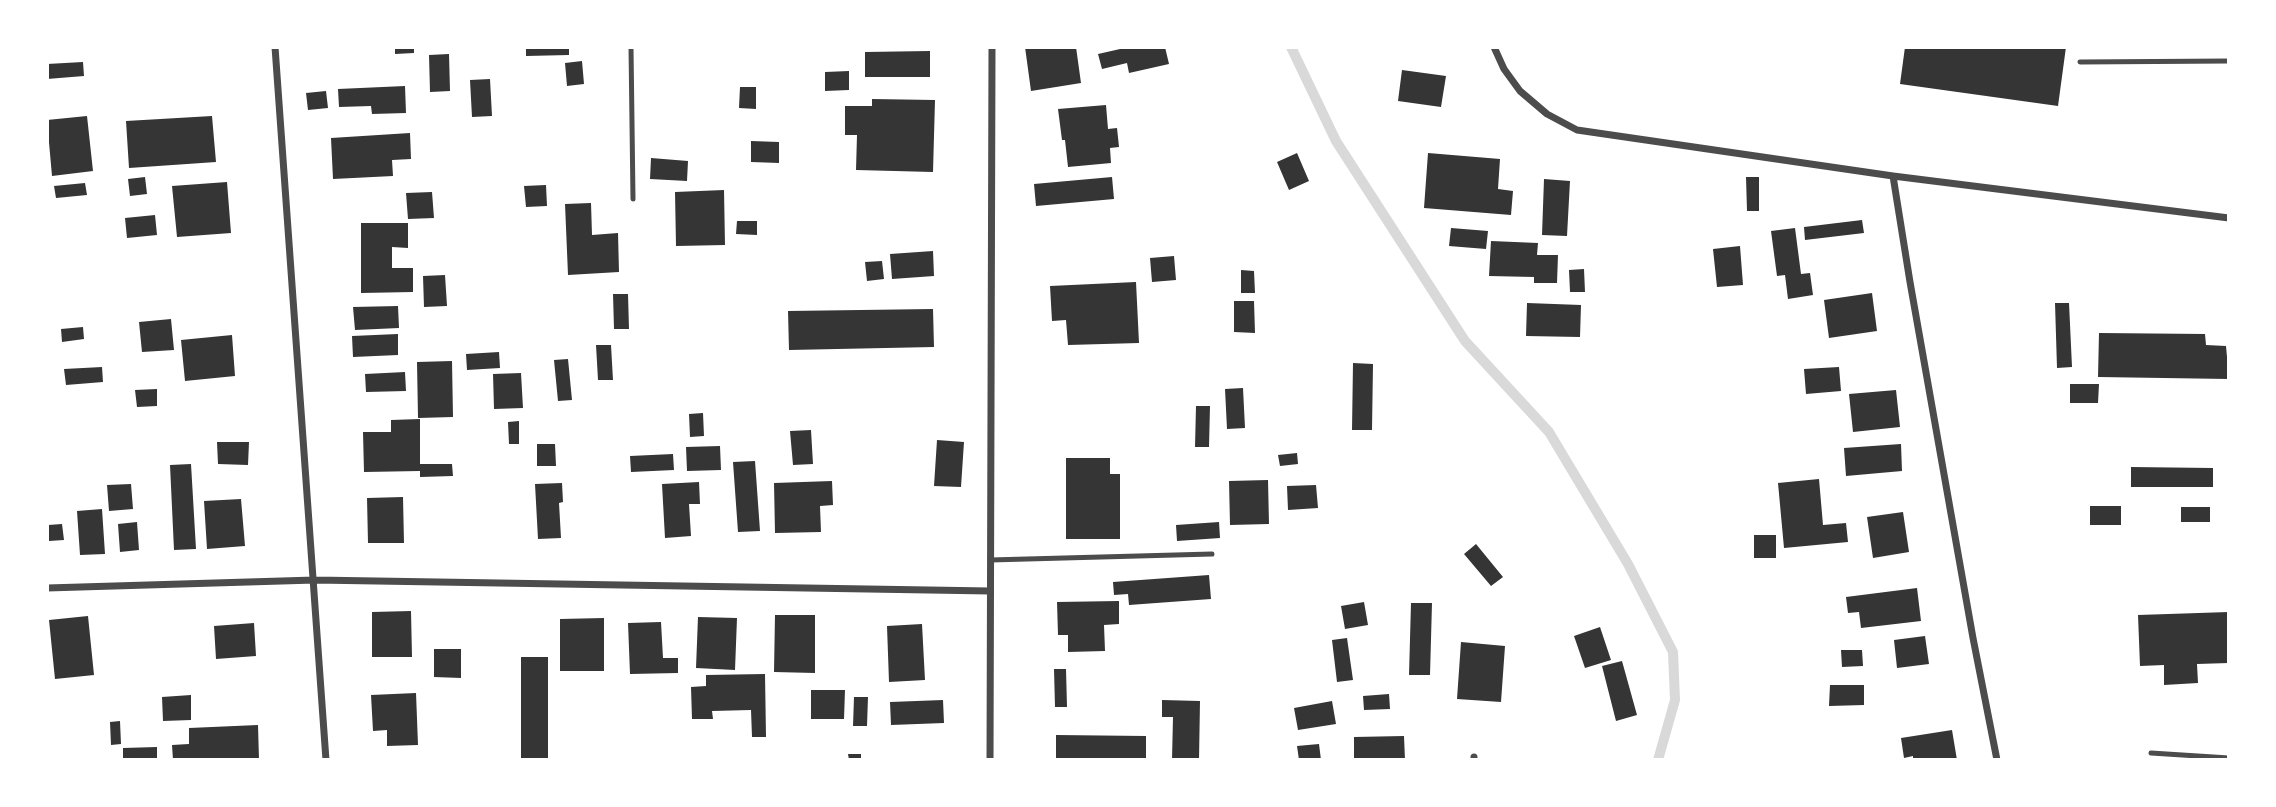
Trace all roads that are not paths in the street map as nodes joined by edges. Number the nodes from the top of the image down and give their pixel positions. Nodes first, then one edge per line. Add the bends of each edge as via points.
1 (275, 47) edge
2 (631, 47) edge
3 (992, 47) edge
4 (1494, 47) edge
5 (2229, 61) edge
6 (2080, 62) dead end
7 (1893, 176) junction
8 (633, 199) dead end
9 (2229, 218) edge
10 (1212, 554) dead end
11 (990, 561) junction
12 (314, 580) junction
13 (47, 589) edge
14 (990, 591) junction
15 (2151, 753) dead end
16 (2229, 758) edge
17 (326, 760) edge
18 (990, 760) edge
19 (1997, 760) edge

1 - 12 street
2 - 8 lane
3 - 11 street
4 - 7 street via 1520,91 1547,114 1577,130
5 - 6 lane
7 - 9 street
7 - 19 street
10 - 11 lane
11 - 14 street
12 - 13 street
12 - 14 street
12 - 17 street
14 - 18 street
15 - 16 lane

